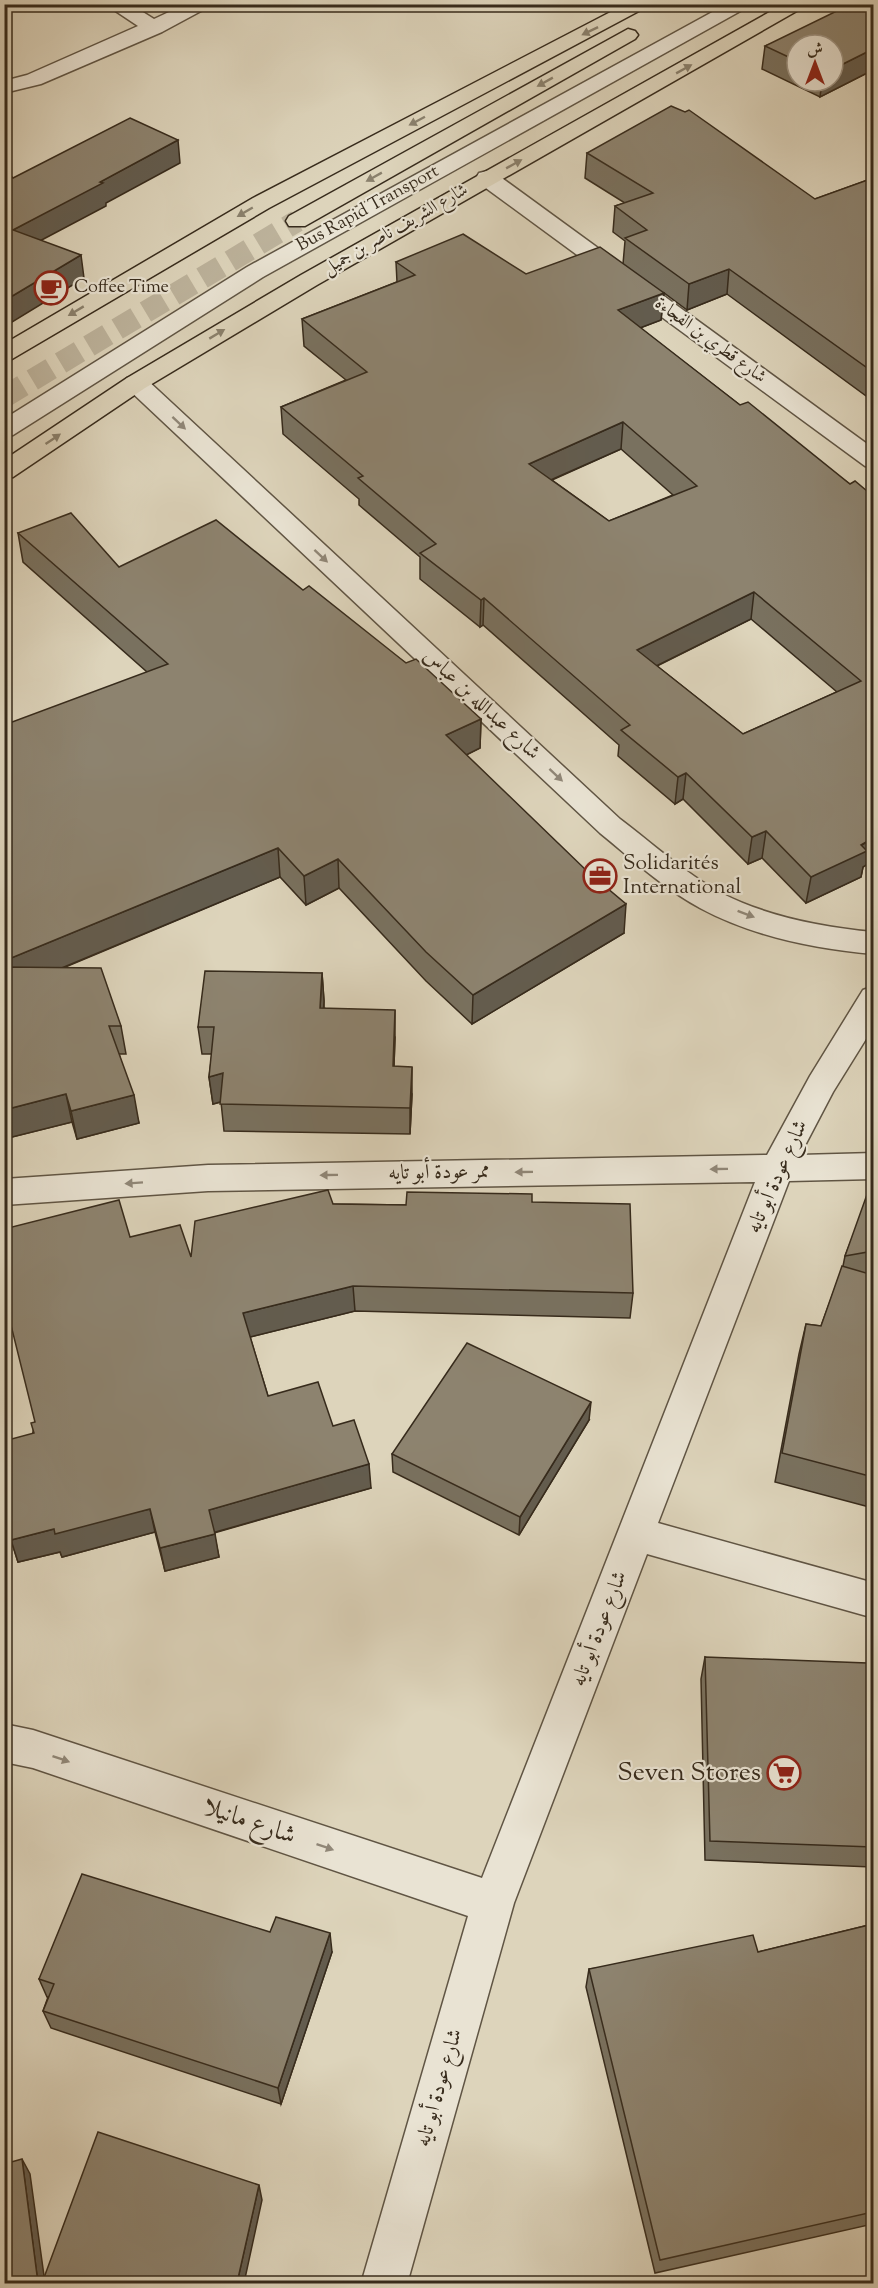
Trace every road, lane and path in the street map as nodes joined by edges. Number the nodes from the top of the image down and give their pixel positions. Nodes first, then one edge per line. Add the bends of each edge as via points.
1 (115, 4) edge
2 (204, 4) edge
3 (743, 4) edge
4 (799, 4) edge
5 (652, 5) edge
6 (155, 28) junction
7 (4, 87) edge
8 (488, 178) junction
9 (297, 220) tunnel mouth
10 (4, 354) edge
11 (136, 383) junction
12 (4, 430) edge
13 (873, 461) edge
14 (4, 472) edge
15 (873, 943) edge
16 (873, 998) edge
17 (873, 1166) edge
18 (777, 1168) junction
19 (4, 1192) edge
20 (637, 1534) junction
21 (873, 1601) edge
22 (4, 1743) edge
23 (493, 1903) junction
24 (384, 2283) edge

1 - 6 street
2 - 6 street
3 - 12 street, Bus Rapid Transport via 255,272
8 -> 4 main road, شارع الشريف ناصر بن جميل
5 -> 9 main road via 653,17 627,35
5 -> 10 main road via 261,203
6 - 7 street via 34,80
11 -> 8 main road, شارع الشريف ناصر بن جميل
8 - 13 street, شارع قطري بن الفجاءة
14 -> 11 main road, شارع الشريف ناصر بن جميل
11 -> 15 street, شارع عبدالله بن عباس via 610,826 661,867 711,900 772,924 845,941
16 - 18 street, شارع عودة أبو تايه
17 - 18 street, ممر عودة أبو تايه
18 -> 19 street, ممر عودة أبو تايه via 208,1178
18 - 20 street, شارع عودة أبو تايه
20 - 21 street
20 - 23 street, شارع عودة أبو تايه
22 -> 23 street, شارع مانيلا via 33,1749
23 - 24 street, شارع عودة أبو تايه

